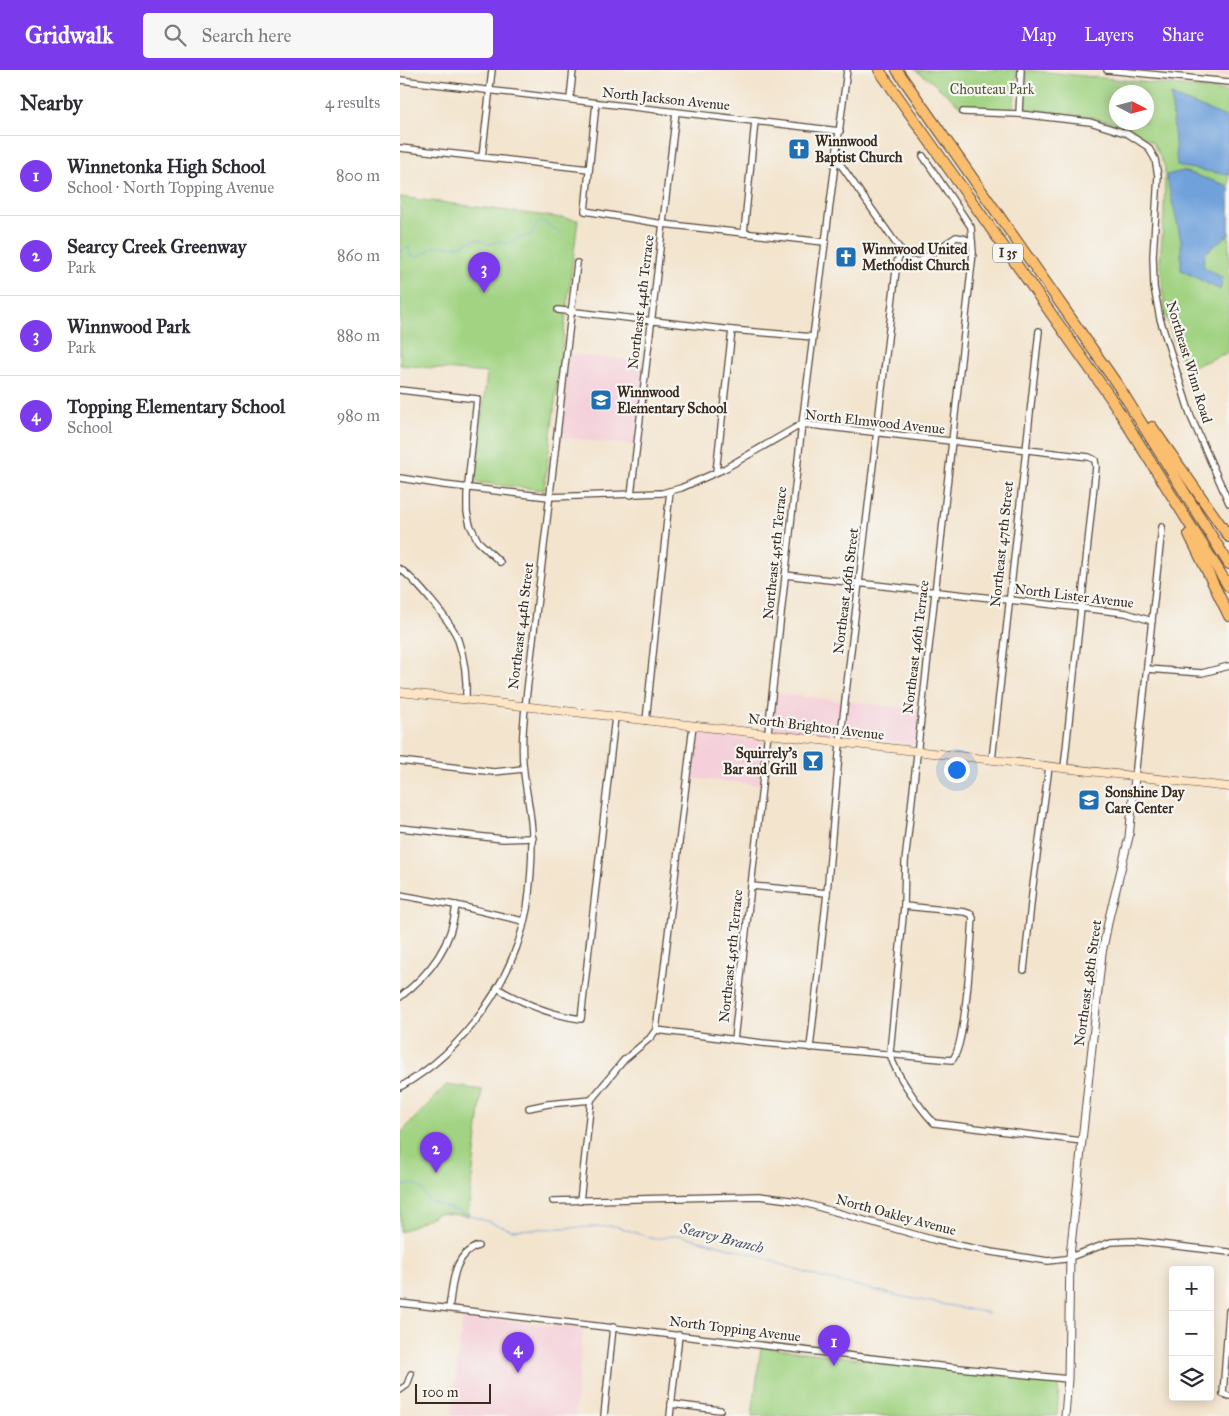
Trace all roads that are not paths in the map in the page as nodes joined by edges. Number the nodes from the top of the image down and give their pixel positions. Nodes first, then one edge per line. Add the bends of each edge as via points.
1 (492, 70) edge
2 (572, 70) edge
3 (847, 70) edge
4 (879, 70) edge
5 (897, 70) edge
6 (1021, 70) edge
7 (1107, 70) edge
8 (400, 80) edge
9 (1229, 82) edge
10 (490, 91) junction
11 (570, 99) junction
12 (596, 103) junction
13 (676, 112) junction
14 (963, 112) dead end
15 (1019, 114) junction
16 (755, 121) junction
17 (840, 131) junction
18 (400, 148) edge
19 (923, 156) dead end
20 (482, 158) junction
21 (836, 158) junction
22 (589, 169) junction
23 (663, 224) junction
24 (744, 233) junction
25 (824, 242) junction
26 (972, 242) junction
27 (901, 252) junction
28 (577, 263) dead end
29 (558, 310) dead end
30 (571, 312) junction
31 (652, 321) junction
32 (732, 330) junction
33 (1039, 331) dead end
34 (813, 337) junction
35 (1119, 387) junction
36 (400, 390) edge
37 (802, 424) junction
38 (877, 433) junction
39 (952, 442) junction
40 (1025, 451) junction
41 (716, 472) junction
42 (400, 478) edge
43 (468, 487) junction
44 (670, 492) junction
45 (1169, 493) junction
46 (632, 495) junction
47 (549, 497) junction
48 (1229, 503) edge
49 (1162, 527) dead end
50 (1229, 537) edge
51 (500, 562) dead end
52 (1229, 564) edge
53 (400, 569) edge
54 (785, 575) junction
55 (860, 584) junction
56 (1229, 587) edge
57 (935, 592) junction
58 (1009, 601) junction
59 (1081, 608) junction
60 (1229, 616) edge
61 (1152, 621) junction
62 (1229, 666) edge
63 (1147, 669) junction
64 (400, 692) edge
65 (466, 700) junction
66 (525, 708) junction
67 (615, 717) junction
68 (646, 721) junction
69 (693, 725) junction
70 (768, 734) junction
71 (840, 743) junction
72 (917, 752) junction
73 (992, 760) junction
74 (400, 761) edge
75 (1048, 767) junction
76 (1064, 768) junction
77 (523, 769) junction
78 (1135, 777) junction
79 (1229, 787) edge
80 (400, 828) edge
81 (533, 838) junction
82 (752, 886) junction
83 (827, 893) junction
84 (400, 895) edge
85 (456, 905) junction
86 (904, 906) junction
87 (523, 921) junction
88 (1024, 970) dead end
89 (496, 988) junction
90 (400, 998) edge
91 (656, 1030) junction
92 (734, 1040) junction
93 (810, 1048) junction
94 (890, 1056) junction
95 (400, 1087) edge
96 (590, 1100) junction
97 (529, 1108) dead end
98 (1082, 1141) junction
99 (553, 1201) dead end
100 (580, 1201) junction
101 (478, 1246) dead end
102 (1229, 1252) edge
103 (1070, 1256) junction
104 (400, 1303) edge
105 (449, 1308) junction
106 (1229, 1311) edge
107 (613, 1328) junction
108 (679, 1335) junction
109 (411, 1374) dead end
110 (1068, 1379) junction
111 (400, 1390) edge
112 (1229, 1396) edge
113 (671, 1404) junction
114 (720, 1410) dead end
115 (604, 1416) edge
116 (670, 1416) edge
117 (1065, 1416) edge

1 - 10 street
2 - 11 street
3 - 17 street, Northeast 45th Terrace
4 - 45 highway, I 35 via 1110,397
5 - 35 highway, I 35
6 - 15 street
7 - 9 street
8 - 10 street, North Jackson Avenue
10 - 11 street, North Jackson Avenue
10 - 20 street
11 - 12 street, North Jackson Avenue
12 - 13 street, North Jackson Avenue
12 - 22 street
13 - 16 street, North Jackson Avenue
13 - 23 street, Northeast 44th Terrace
14 - 15 street, Northeast Winn Road
15 - 48 street, Northeast Winn Road via 1090,122 1128,134 1148,147 1156,159 1158,176 1153,256 1160,319 1192,417
16 - 17 street, North Jackson Avenue
16 - 24 street
17 - 21 street, Northeast 45th Terrace
18 - 20 street
19 - 26 street, Northeast 46th Terrace via 971,226
20 - 22 street
21 - 25 street, Northeast 45th Terrace
21 - 27 street
22 - 23 street via 584,211
23 - 24 street
23 - 31 street, Northeast 44th Terrace
24 - 25 street
25 - 34 street, Northeast 45th Terrace
26 - 27 street via 956,237 916,263 909,262
26 - 39 street, Northeast 46th Terrace via 972,274
27 - 38 street, Northeast 46th Street
28 - 30 street, Northeast 44th Street
29 - 30 street
30 - 31 street
30 - 47 street, Northeast 44th Street
31 - 32 street
31 - 46 street, Northeast 44th Terrace
32 - 34 street
32 - 41 street
33 - 40 street, Northeast 47th Street
34 - 37 street, Northeast 45th Terrace
35 - 50 highway via 1134,403
35 - 52 highway, I 35
36 - 43 street via 477,399
37 - 38 street, North Elmwood Avenue
37 - 41 street, North Elmwood Avenue
37 - 54 street, Northeast 45th Terrace
38 - 39 street, North Elmwood Avenue
38 - 55 street, Northeast 46th Street
39 - 40 street, North Elmwood Avenue
39 - 57 street, Northeast 46th Terrace
40 - 58 street, Northeast 47th Street
40 - 59 street, North Elmwood Avenue via 1095,460
41 - 44 street, North Elmwood Avenue
42 - 43 street, North Elmwood Avenue
43 - 47 street, North Elmwood Avenue
43 - 51 street via 466,505 470,525 480,544
44 - 46 street, North Elmwood Avenue
44 - 68 street
45 - 56 highway, I 35
45 - 60 highway
46 - 47 street, North Elmwood Avenue
47 - 66 street, Northeast 44th Street
49 - 61 street, Northeast 48th Street
53 - 65 street via 431,600 458,638 467,679
54 - 55 street, North Lister Avenue
54 - 70 street, Northeast 45th Terrace
55 - 57 street, North Lister Avenue
55 - 71 street, Northeast 46th Street
57 - 58 street, North Lister Avenue
57 - 72 street, Northeast 46th Terrace
58 - 59 street, North Lister Avenue
58 - 73 street, Northeast 47th Street
59 - 61 street, North Lister Avenue via 1126,613
59 - 76 street
61 - 63 street, Northeast 48th Street
62 - 63 street via 1202,673
63 - 78 street, Northeast 48th Street
64 - 65 main road, North Brighton Avenue
65 - 66 main road, North Brighton Avenue
66 - 67 main road, North Brighton Avenue
66 - 77 street, Northeast 44th Street
67 - 68 main road, North Brighton Avenue
67 - 89 street via 582,1020 535,1009
68 - 69 main road, North Brighton Avenue
69 - 70 main road, North Brighton Avenue
69 - 91 street
70 - 71 main road, North Brighton Avenue
70 - 82 street, Northeast 45th Terrace
71 - 72 main road, North Brighton Avenue
71 - 83 street, Northeast 46th Street
72 - 73 main road, North Brighton Avenue
72 - 86 street, Northeast 46th Terrace via 905,862
73 - 75 main road, North Brighton Avenue
74 - 77 street via 494,772
75 - 76 main road, North Brighton Avenue
75 - 88 street
76 - 78 main road, North Brighton Avenue
77 - 81 street, Northeast 44th Street
78 - 79 main road, North Brighton Avenue
78 - 98 street, Northeast 48th Street via 1129,837 1102,953
80 - 81 street via 503,839
81 - 87 street, Northeast 44th Street via 527,909
82 - 83 street
82 - 92 street, Northeast 45th Terrace
83 - 93 street, Northeast 46th Street
84 - 85 street
85 - 87 street
85 - 90 street via 451,933 439,958
86 - 94 street, Northeast 46th Terrace
86 - 94 street via 971,914 973,918 964,1014 954,1058 949,1061
87 - 89 street, Northeast 44th Street via 511,958
89 - 95 street, Northeast 44th Street via 460,1038 436,1061
91 - 92 street
91 - 96 street via 624,1060
92 - 93 street
93 - 94 street
94 - 98 street via 900,1076 934,1123
96 - 97 street
96 - 100 street
98 - 103 street, Northeast 48th Street
99 - 100 street, North Oakley Avenue
100 - 103 street, North Oakley Avenue via 775,1197 981,1250 1048,1261
101 - 105 street via 465,1254 458,1264
102 - 103 street, North Oakley Avenue via 1126,1241 1103,1244
103 - 110 street, Northeast 48th Street
104 - 105 street, North Topping Avenue
105 - 107 street, North Topping Avenue
106 - 112 street via 1222,1394
107 - 108 street, North Topping Avenue
107 - 115 street
108 - 110 street, North Topping Avenue
108 - 113 street
109 - 111 street via 407,1385
110 - 117 street, Northeast 48th Street
113 - 114 street
113 - 116 street

